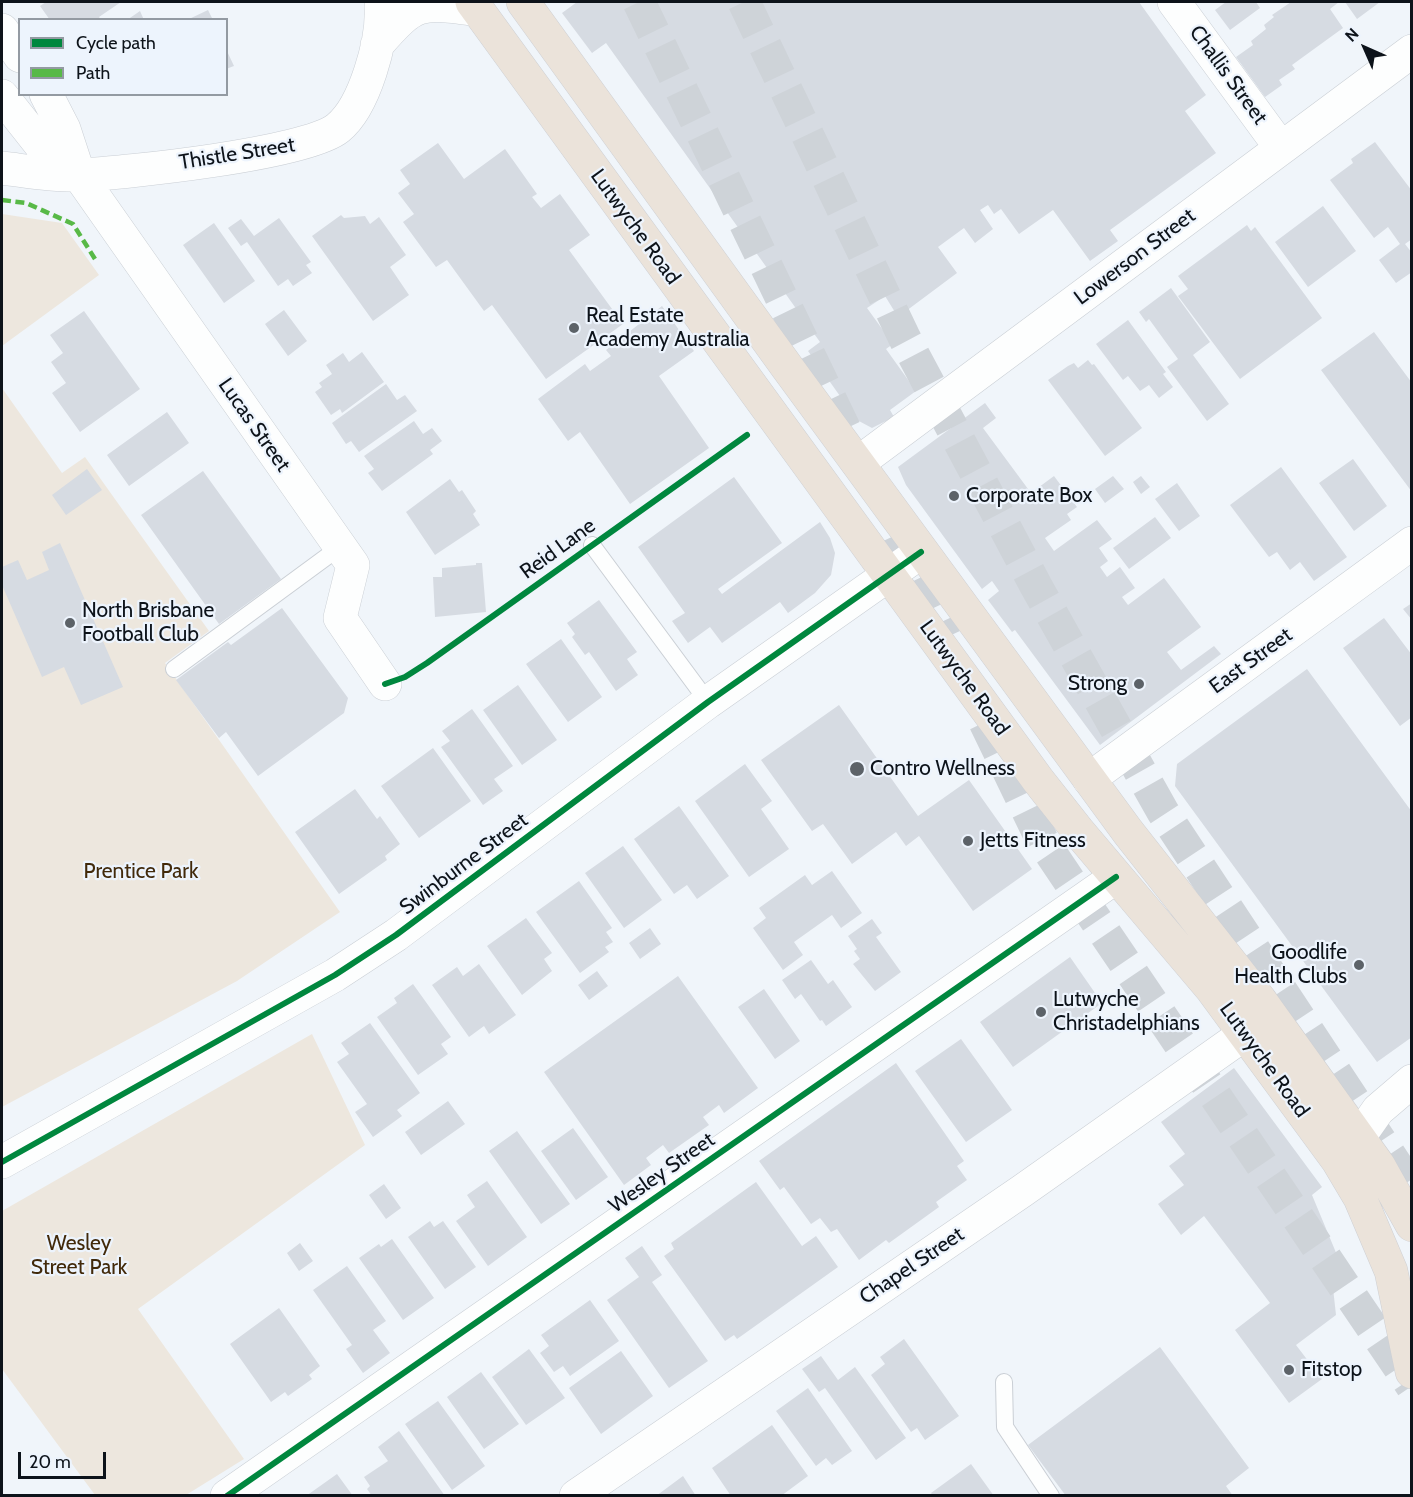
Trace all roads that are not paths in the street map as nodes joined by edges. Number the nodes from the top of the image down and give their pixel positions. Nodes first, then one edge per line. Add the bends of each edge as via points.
1 (523, 2) edge
2 (1174, 2) edge
3 (381, 6) dead end
4 (475, 6) edge
5 (2, 30) edge
6 (377, 45) junction
7 (1412, 51) edge
8 (18, 53) edge
9 (2, 96) edge
10 (47, 96) edge
11 (1281, 148) junction
12 (2, 168) edge
13 (80, 175) junction
14 (858, 464) junction
15 (1412, 543) edge
16 (592, 545) dead end
17 (340, 547) junction
18 (921, 552) junction
19 (889, 575) junction
20 (174, 669) dead end
21 (385, 684) dead end
22 (708, 702) junction
23 (1089, 780) junction
24 (1116, 877) junction
25 (1246, 1033) junction
26 (1412, 1081) edge
27 (1359, 1137) junction
28 (2, 1162) edge
29 (1412, 1225) edge
30 (1412, 1372) edge
31 (1004, 1382) dead end
32 (239, 1492) edge
33 (576, 1496) edge
34 (1051, 1496) edge

1 - 14 highway, Lutwyche Road
2 - 11 street, Challis Street
3 - 6 street, Thistle Street
4 - 6 street via 417,8 403,16
4 - 19 highway, Lutwyche Road
5 - 8 street
6 - 13 street, Thistle Street via 355,107 338,128 323,137 286,148
7 - 11 street, Lowerson Street
9 - 13 street via 40,144
10 - 13 street
11 - 14 street, Lowerson Street
12 - 13 street, Thistle Street
13 - 17 street, Lucas Street
14 - 18 highway, Lutwyche Road
15 - 23 street, East Street
16 - 22 lane, Reid Lane
17 - 20 lane
17 - 21 street, Lucas Street via 353,565 340,618
18 - 19 street, Swinburne Street
18 - 23 highway, Lutwyche Road
19 - 22 street, Swinburne Street
19 - 24 highway, Lutwyche Road via 1038,780
22 - 28 street, Swinburne Street via 396,935 335,975
23 - 27 highway, Lutwyche Road via 1260,1000
24 - 25 highway, Lutwyche Road
24 - 32 street, Wesley Street
25 - 30 highway, Lutwyche Road via 1360,1198 1391,1271
25 - 33 street, Chapel Street
26 - 27 street via 1378,1110
27 - 29 highway, Lutwyche Road
31 - 34 lane via 1005,1427

